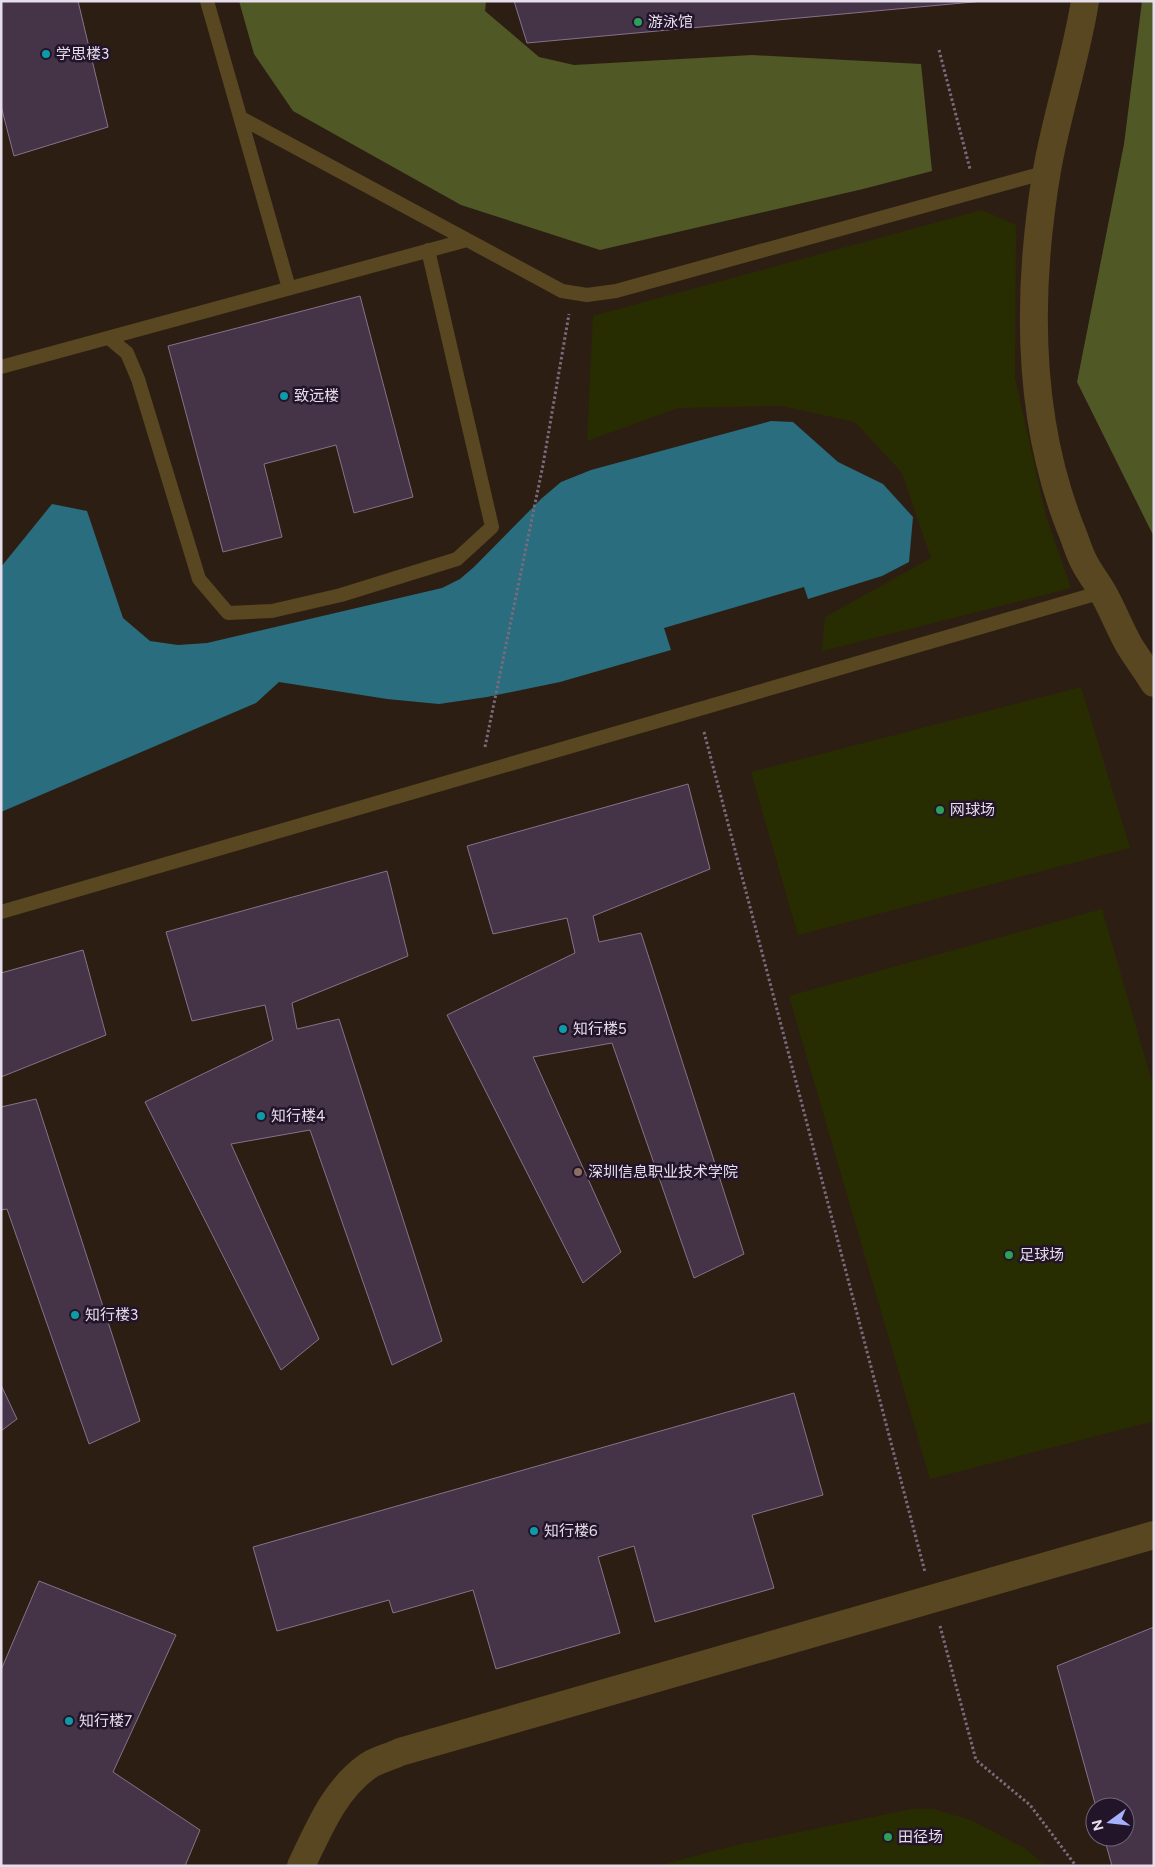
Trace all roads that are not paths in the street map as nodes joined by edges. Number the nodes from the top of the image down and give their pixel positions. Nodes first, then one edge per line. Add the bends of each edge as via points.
1 (207, 1) edge
2 (1085, 1) edge
3 (241, 118) junction
4 (1047, 172) junction
5 (467, 240) junction
6 (428, 250) junction
7 (289, 288) junction
8 (109, 338) junction
9 (1, 368) edge
10 (1102, 592) junction
11 (1154, 683) edge
12 (1, 912) edge
13 (1154, 1535) edge
14 (301, 1866) edge

1 - 3 lane
2 - 4 street
3 - 5 lane
3 - 7 lane
4 - 5 lane via 616,291 587,295 562,291
4 - 10 street via 1035,277 1033,340 1038,403 1048,459 1064,510 1084,561
5 - 6 lane
6 - 7 lane
6 - 8 lane via 492,528 457,559 341,595 272,611 228,613 198,579 138,379 127,352
7 - 8 lane
8 - 9 lane
10 - 11 street via 1129,645
10 - 12 lane
13 - 14 street via 400,1752 370,1765 345,1785 328,1811

